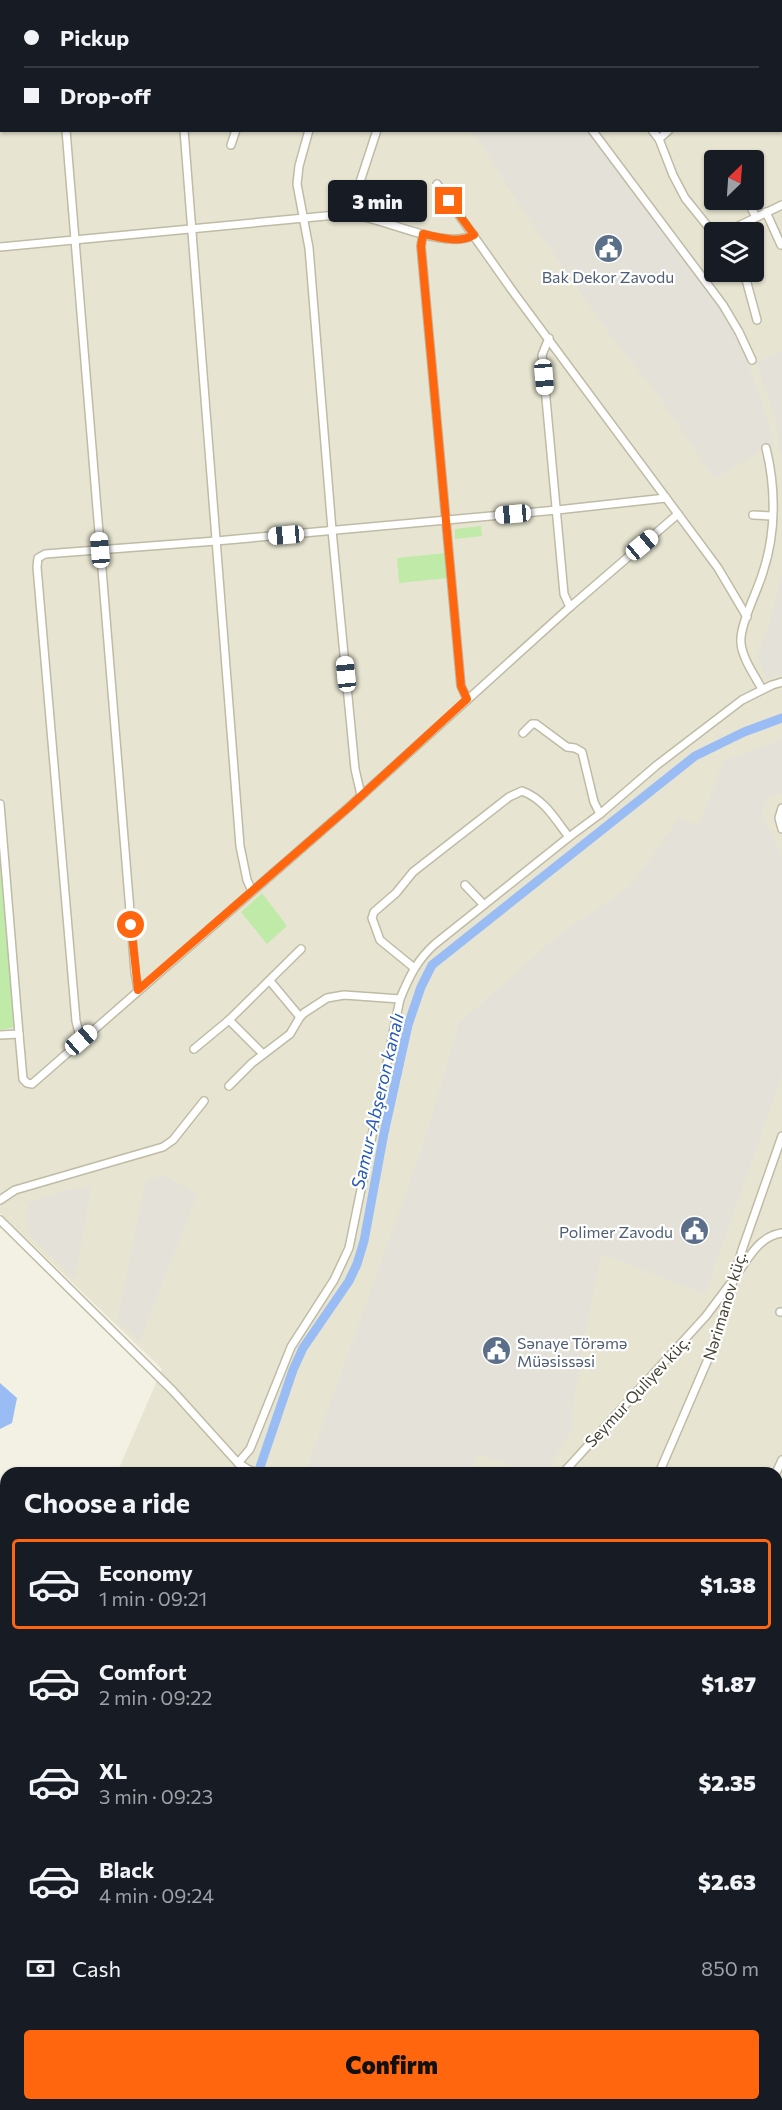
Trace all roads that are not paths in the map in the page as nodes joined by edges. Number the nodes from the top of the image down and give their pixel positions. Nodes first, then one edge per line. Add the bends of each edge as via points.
1 (66, 132) edge
2 (184, 132) edge
3 (235, 132) edge
4 (308, 132) edge
5 (376, 132) edge
6 (593, 132) edge
7 (654, 132) edge
8 (667, 132) edge
9 (659, 139) junction
10 (231, 145) dead end
11 (437, 183) dead end
12 (357, 191) dead end
13 (782, 205) edge
14 (752, 210) edge
15 (766, 212) junction
16 (303, 217) junction
17 (756, 217) junction
18 (704, 222) edge
19 (746, 222) edge
20 (191, 229) junction
21 (423, 234) junction
22 (474, 235) junction
23 (75, 238) junction
24 (781, 245) edge
25 (0, 247) edge
26 (747, 282) edge
27 (758, 320) dead end
28 (549, 338) junction
29 (752, 360) dead end
30 (766, 448) dead end
31 (666, 498) junction
32 (557, 510) junction
33 (678, 514) junction
34 (753, 515) dead end
35 (772, 516) junction
36 (447, 519) junction
37 (332, 531) junction
38 (216, 541) junction
39 (100, 550) junction
40 (570, 607) junction
41 (747, 617) junction
42 (782, 682) edge
43 (762, 689) junction
44 (467, 699) junction
45 (523, 733) dead end
46 (361, 795) junction
47 (0, 804) edge
48 (782, 808) edge
49 (600, 814) junction
50 (782, 829) edge
51 (569, 837) junction
52 (465, 885) dead end
53 (252, 891) junction
54 (483, 904) junction
55 (301, 949) dead end
56 (413, 967) junction
57 (270, 981) junction
58 (138, 990) junction
59 (400, 999) junction
60 (300, 1017) junction
61 (229, 1020) junction
62 (19, 1034) junction
63 (0, 1035) edge
64 (81, 1040) junction
65 (194, 1049) dead end
66 (263, 1054) junction
67 (229, 1086) dead end
68 (204, 1101) dead end
69 (781, 1140) edge
70 (0, 1200) edge
71 (0, 1221) edge
72 (782, 1233) edge
73 (733, 1280) junction
74 (238, 1463) junction
75 (244, 1467) edge
76 (568, 1467) edge
77 (662, 1467) edge

1 - 23 street
2 - 20 street
3 - 10 street
4 - 16 street via 297,174
5 - 12 street
6 - 29 street via 723,305
7 - 9 street
8 - 9 street
9 - 18 street via 672,175
11 - 22 street
13 - 15 street
14 - 17 street
15 - 17 street
15 - 24 street
16 - 20 street
16 - 21 street via 362,215
16 - 37 street via 309,248
17 - 19 street
20 - 23 street
20 - 38 street
21 - 22 street via 453,240
21 - 36 street
22 - 28 street
23 - 25 street
23 - 39 street
26 - 27 street
28 - 31 street
28 - 32 street via 542,355
30 - 35 street via 773,480
31 - 32 street
31 - 33 street
32 - 36 street
32 - 40 street via 564,594
33 - 40 street
33 - 41 street via 718,568
34 - 35 street
35 - 41 street via 764,571
36 - 37 street
36 - 44 street via 461,686
37 - 38 street
37 - 46 street via 355,769
38 - 39 street
38 - 53 street via 240,846
39 - 58 street
39 - 64 street via 45,554 38,558 36,567 76,1021
40 - 44 street
41 - 43 street via 741,645
42 - 43 street
43 - 49 street via 697,734
44 - 46 street
45 - 49 street via 536,724 567,747 582,752
46 - 53 street
47 - 62 street
48 - 50 street
49 - 51 street
51 - 54 street
51 - 56 street via 542,803 522,791 413,872 372,918 380,940
52 - 54 street
53 - 58 street
54 - 56 street
55 - 57 street
56 - 59 street
57 - 60 street
57 - 61 street
58 - 64 street
59 - 60 street via 334,995
59 - 74 street via 349,1248 334,1280 291,1347 250,1449
60 - 66 street via 290,1034
61 - 65 street
61 - 66 street
62 - 63 street
62 - 64 street via 23,1079 32,1084
66 - 67 street
68 - 70 street via 163,1147 15,1190
69 - 73 street, Nərimanov küç.
71 - 74 street via 173,1391
72 - 73 street, Seymur Quliyev küç. via 765,1239
73 - 76 street, Seymur Quliyev küç. via 706,1316
73 - 77 street, Nərimanov küç. via 707,1364
74 - 75 street

